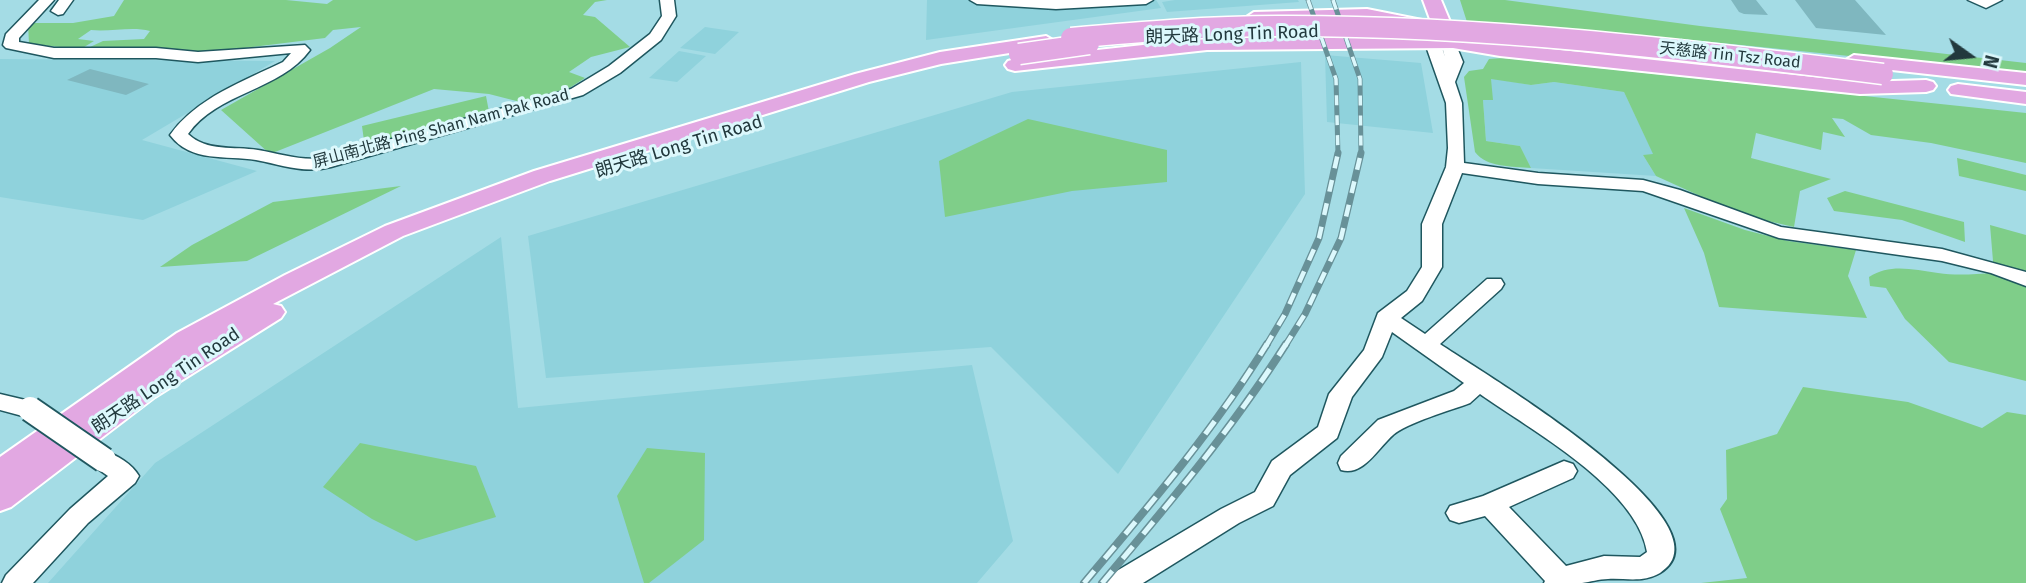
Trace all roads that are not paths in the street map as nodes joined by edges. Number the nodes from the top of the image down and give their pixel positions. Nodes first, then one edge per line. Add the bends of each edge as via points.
1 (977, 0) edge
2 (1146, 0) edge
3 (1432, 0) edge
4 (1975, 0) edge
5 (1994, 0) edge
6 (1410, 1) edge
7 (668, 3) edge
8 (57, 4) edge
9 (1367, 14) junction
10 (1439, 40) junction
11 (1019, 54) joint
12 (940, 58) junction
13 (1886, 78) junction
14 (2026, 79) edge
15 (899, 81) junction
16 (1926, 86) junction
17 (1979, 89) junction
18 (2026, 89) edge
19 (2026, 100) edge
20 (1455, 167) junction
21 (2026, 279) edge
22 (1494, 284) dead end
23 (1386, 318) junction
24 (1426, 345) junction
25 (1480, 382) junction
26 (0, 402) edge
27 (1350, 463) dead end
28 (1564, 471) dead end
29 (1, 491) edge
30 (1490, 504) junction
31 (1459, 513) dead end
32 (1560, 582) edge
33 (16, 583) edge
34 (1120, 583) edge

1 - 2 street via 1056,5
3 - 10 main road
4 - 5 street via 1986,4
6 - 9 main road
6 - 10 main road
7 - 8 street, 屏山南北路 Ping Shan Nam Pak Road via 666,25 650,41 596,82 570,95 326,163 299,166 192,145 179,135 200,112 296,60 300,48 198,57 54,53 11,45 11,37
9 - 10 main road
9 - 12 main road via 1089,29
10 - 11 main road, 朗天路 Long Tin Road, bridge via 1329,31 1227,32
10 - 12 main road, 朗天路 Long Tin Road, bridge via 1338,24 1248,24 1072,38
10 - 13 main road, 天慈路 Tin Tsz Road
10 - 14 main road via 1697,44
10 - 15 main road via 1207,44 1059,58
10 - 16 main road via 1474,53 1500,50 1860,88
10 - 20 street via 1457,128
11 - 15 main road, 朗天路 Long Tin Road
12 - 29 main road, 朗天路 Long Tin Road via 755,109 542,176 394,231 187,340
13 - 16 main road, 天慈路 Tin Tsz Road
13 - 17 main road, 天慈路 Tin Tsz Road
15 - 29 main road, 朗天路 Long Tin Road via 534,191 391,249 313,288 177,370
16 - 17 main road, 天慈路 Tin Tsz Road
17 - 18 main road, 天慈路 Tin Tsz Road
17 - 19 main road
20 - 21 street via 1642,186 1762,229 1960,258
20 - 23 street via 1432,224 1432,267 1415,296
22 - 24 street
23 - 24 street
23 - 34 street via 1374,352 1341,394 1328,432 1280,468 1264,499
24 - 25 street
25 - 27 street via 1462,397 1387,426
25 - 32 street via 1597,463 1638,502 1657,532 1661,555 1652,566 1590,569
26 - 33 street, bridge via 30,409 126,476 79,516
28 - 30 street
30 - 31 street
30 - 32 street

